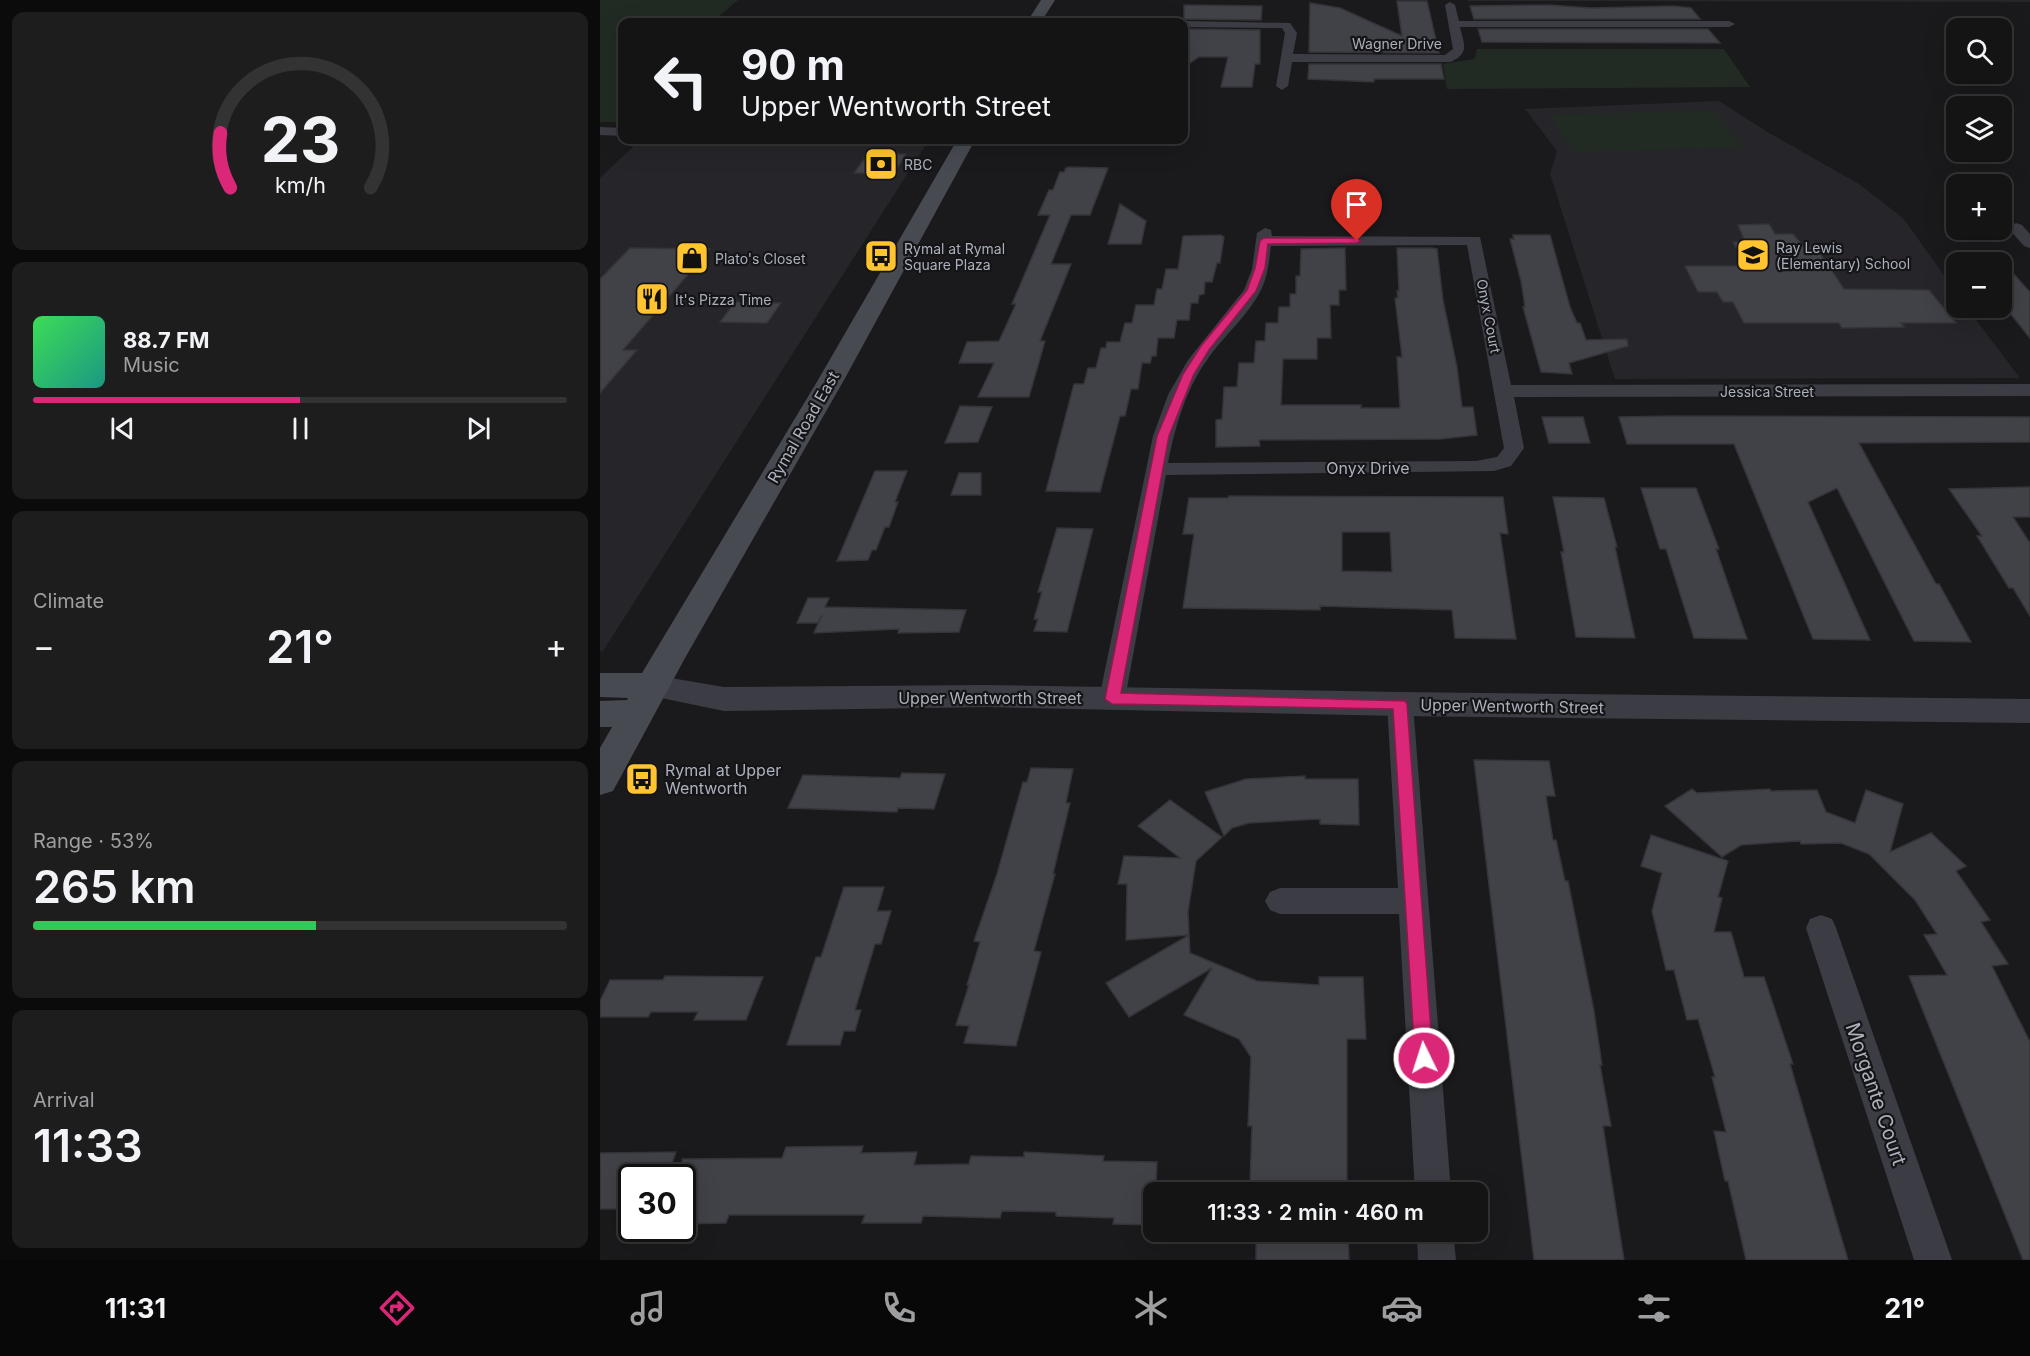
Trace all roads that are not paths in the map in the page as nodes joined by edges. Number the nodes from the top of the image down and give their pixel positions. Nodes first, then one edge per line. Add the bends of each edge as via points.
1 (1048, 0) edge
2 (1449, 5) dead end
3 (1037, 18) edge
4 (1188, 24) edge
5 (1454, 24) junction
6 (1729, 24) dead end
7 (1286, 58) junction
8 (1282, 86) dead end
9 (600, 131) edge
10 (618, 132) edge
11 (964, 144) edge
12 (2016, 228) dead end
13 (2030, 243) edge
14 (2030, 390) edge
15 (1504, 391) junction
16 (1156, 469) junction
17 (600, 685) edge
18 (645, 699) junction
19 (1112, 699) junction
20 (1400, 704) junction
21 (2030, 711) edge
22 (600, 714) edge
23 (600, 781) edge
24 (1280, 901) dead end
25 (1414, 901) junction
26 (1821, 928) dead end
27 (1432, 1182) edge
28 (1436, 1242) edge
29 (1437, 1260) edge
30 (1933, 1260) edge

1 - 3 main road
2 - 5 street, Wagner Drive
4 - 7 street via 1286,25 1291,33
5 - 6 street
5 - 7 street, Wagner Drive via 1459,49 1447,59
7 - 8 street
9 - 10 street
11 - 18 main road, Rymal Road East
12 - 13 street
14 - 15 street, Jessica Street
15 - 16 street, Onyx Drive via 1514,448 1508,459 1498,465
15 - 16 street, Onyx Court via 1474,240 1265,237 1252,291 1197,360 1178,394
16 - 19 street
17 - 18 main road
18 - 19 street, Upper Wentworth Street
18 - 22 main road
18 - 23 main road, Rymal Road East
19 - 20 street, Upper Wentworth Street
20 - 21 street, Upper Wentworth Street
20 - 25 street
24 - 25 street
25 - 27 street
26 - 30 street, Morgante Court
28 - 29 street

